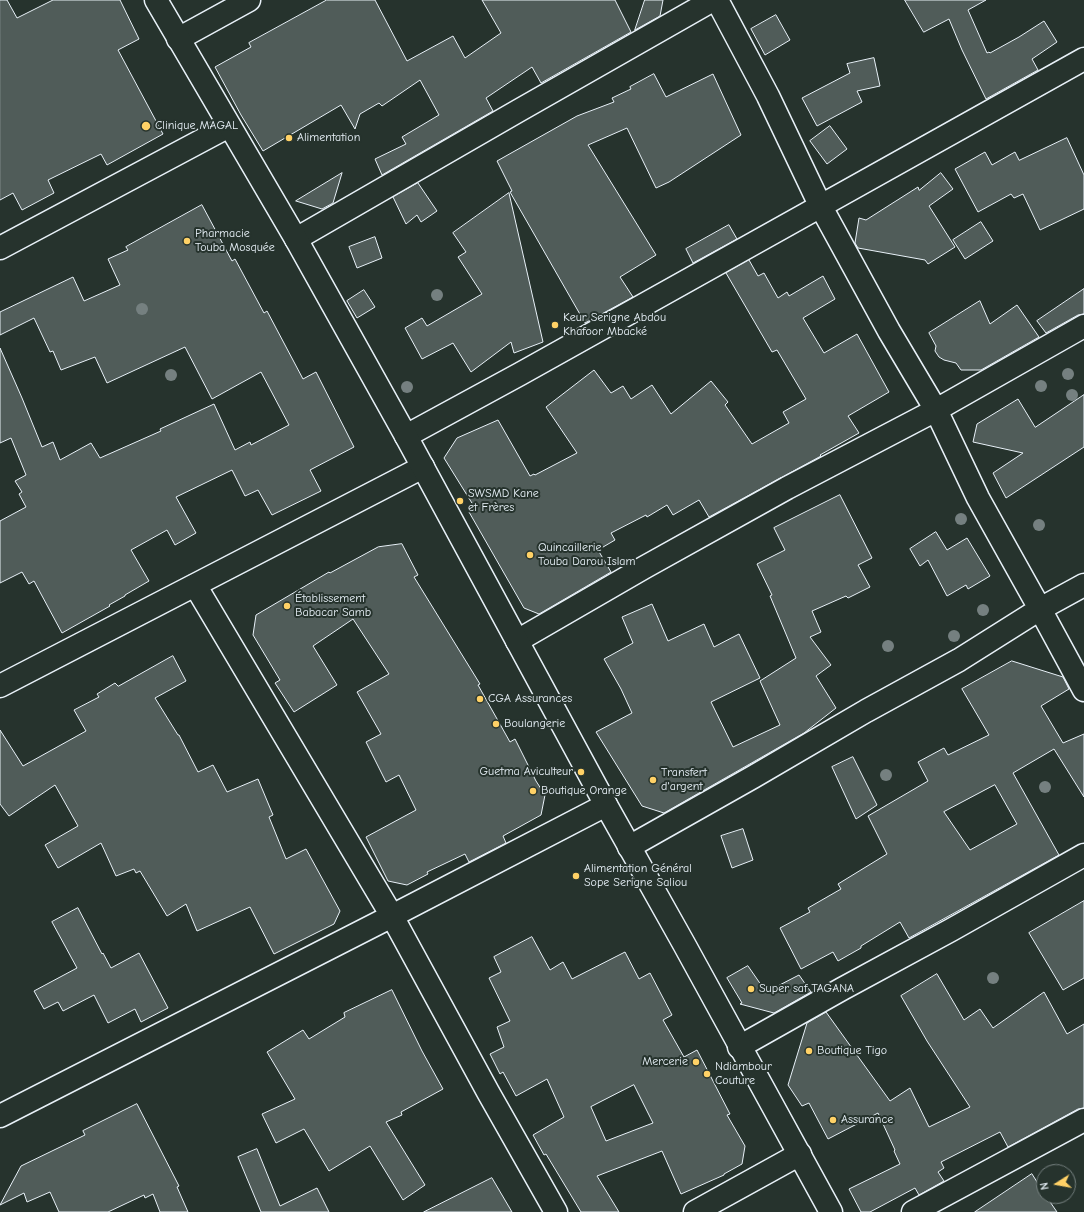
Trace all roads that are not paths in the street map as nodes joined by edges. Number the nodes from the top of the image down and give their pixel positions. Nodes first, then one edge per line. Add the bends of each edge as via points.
1 (156, 0) edge
2 (249, 0) edge
3 (713, 0) edge
4 (717, 0) edge
5 (178, 39) junction
6 (1084, 58) edge
7 (230, 126) junction
8 (820, 205) junction
9 (296, 239) junction
10 (0, 248) edge
11 (1084, 326) edge
12 (936, 410) junction
13 (406, 436) junction
14 (423, 467) junction
15 (195, 585) junction
16 (1084, 585) edge
17 (1040, 609) junction
18 (517, 641) junction
19 (0, 686) edge
20 (1084, 690) edge
21 (606, 805) junction
22 (629, 847) junction
23 (1084, 855) edge
24 (392, 916) junction
25 (740, 1047) junction
26 (0, 1116) edge
27 (1084, 1120) edge
28 (800, 1154) junction
29 (556, 1212) edge
30 (695, 1212) edge
31 (831, 1212) edge
32 (913, 1212) edge

1 - 5 street
2 - 5 street
3 - 9 street
4 - 8 street via 768,96
5 - 7 street
6 - 8 street
7 - 9 street
7 - 10 street
8 - 12 street via 885,325
8 - 13 street
9 - 13 street
11 - 12 street
12 - 17 street via 978,498
12 - 18 street via 787,488
13 - 14 street
14 - 15 street
14 - 18 street
15 - 19 street
15 - 24 street
16 - 17 street
17 - 20 street
17 - 22 street via 959,660
18 - 21 street
21 - 22 street
21 - 24 street
22 - 25 street
23 - 25 street
24 - 26 street
24 - 29 street
25 - 28 street
27 - 32 street
28 - 30 street
28 - 31 street

